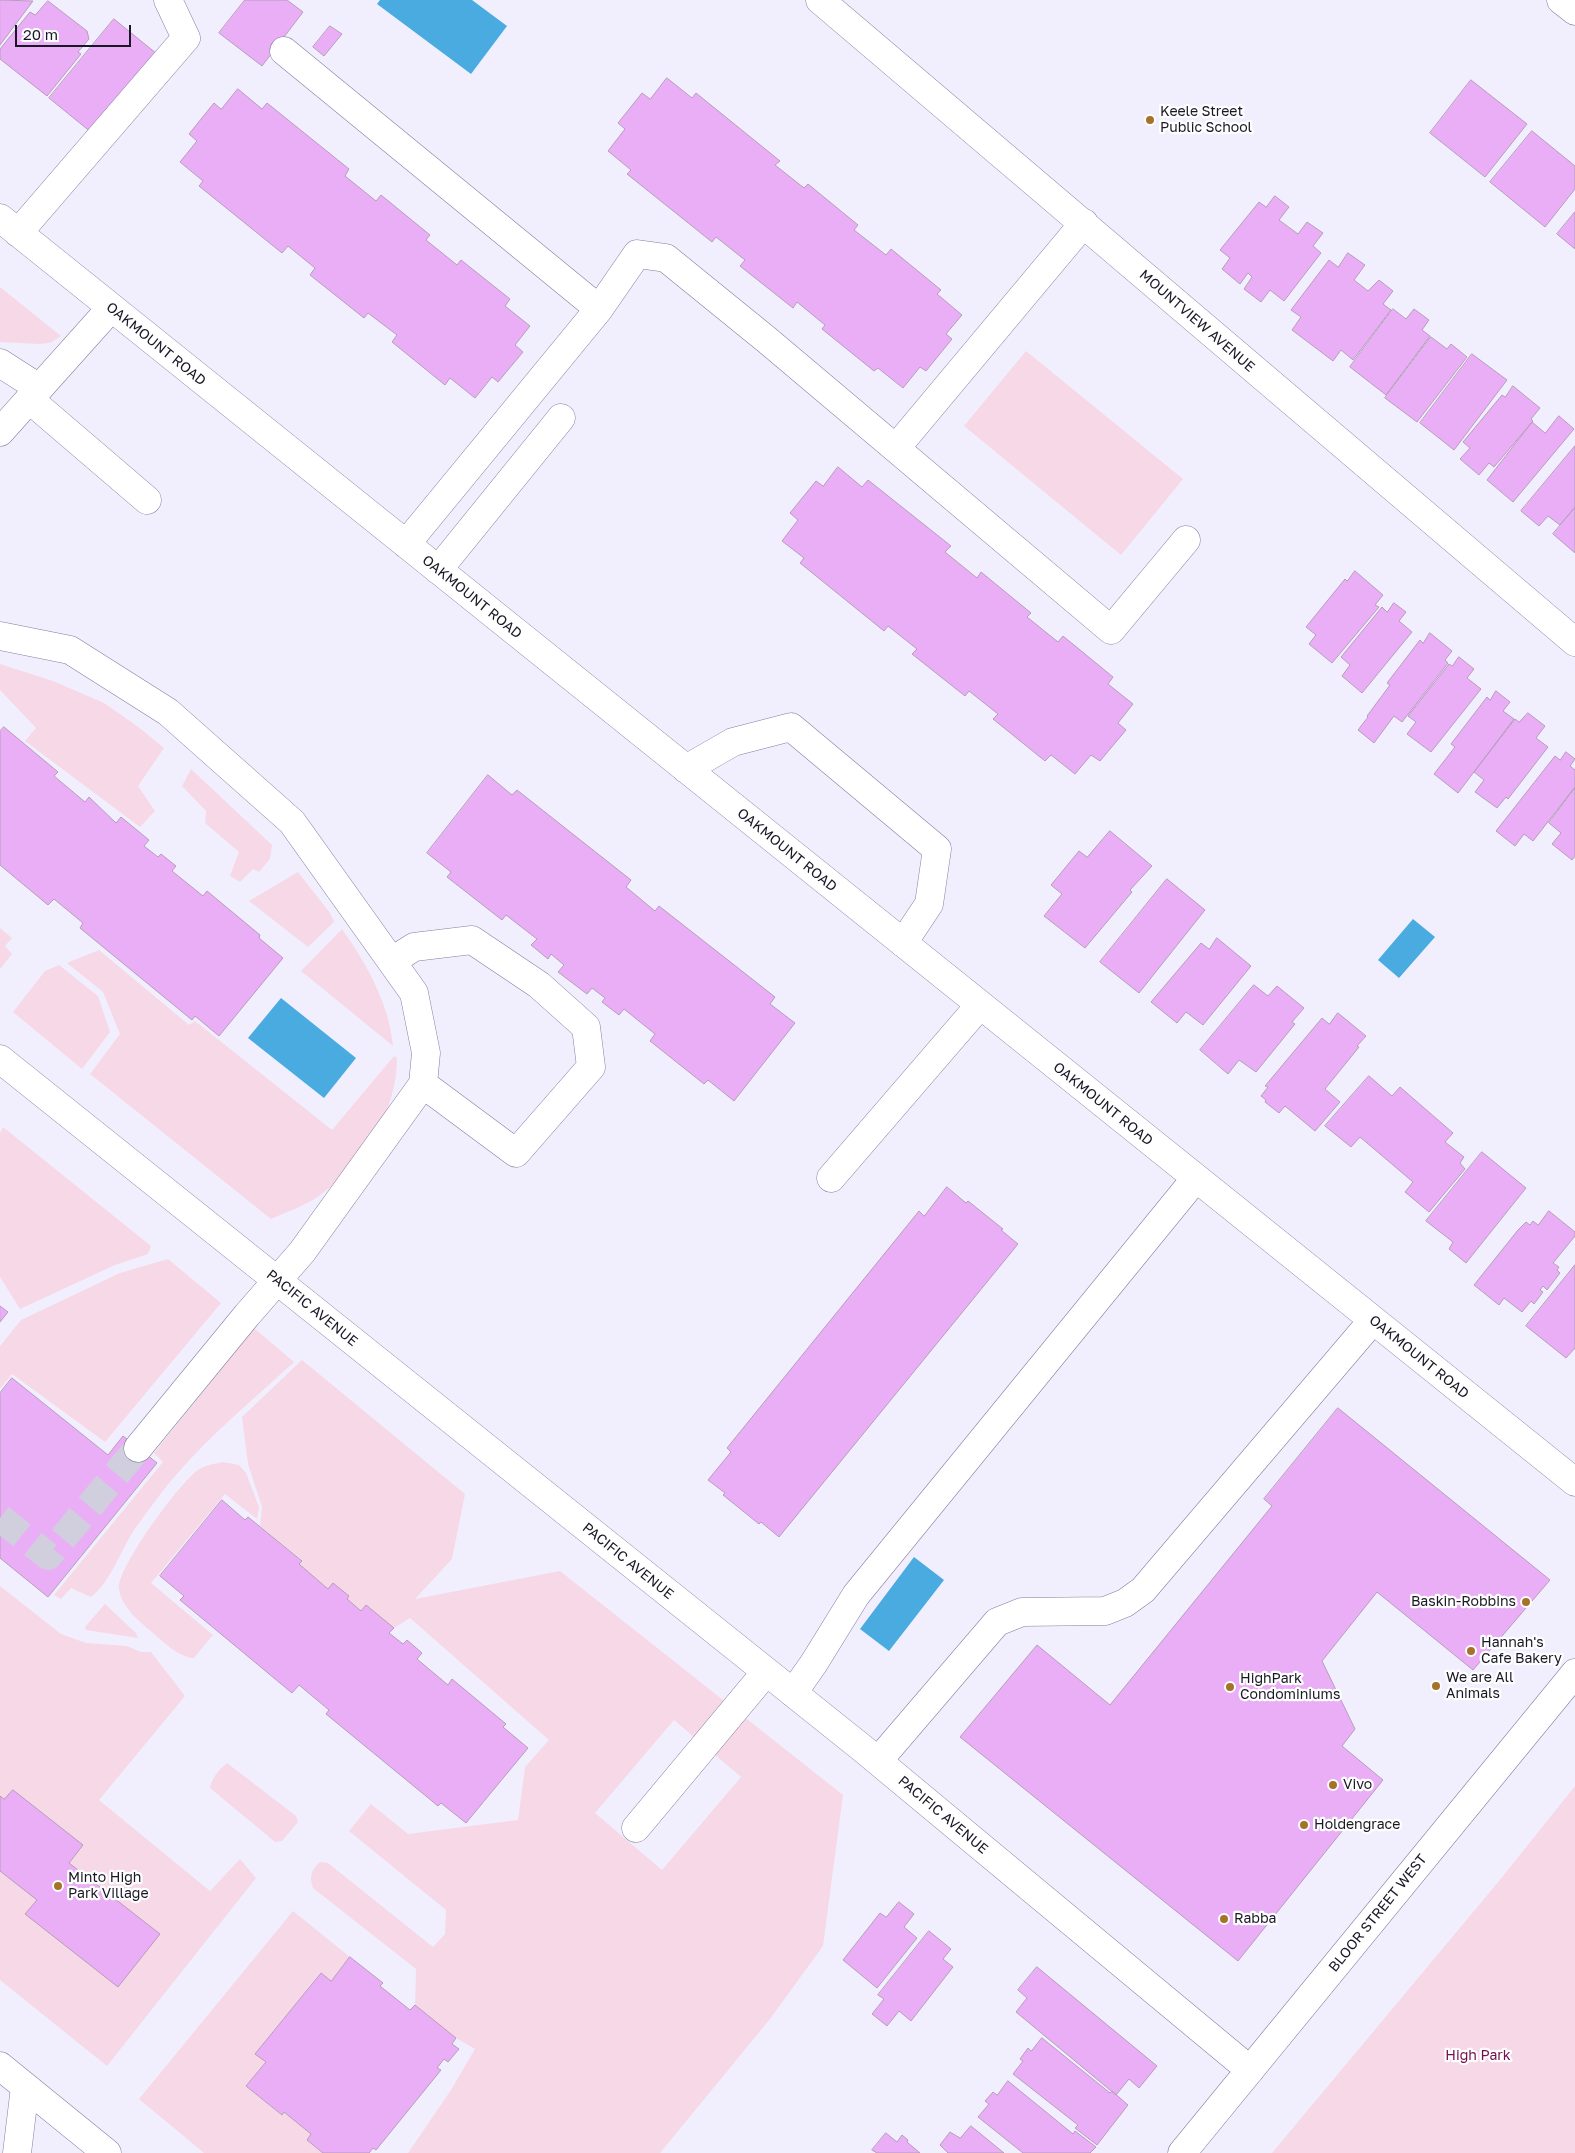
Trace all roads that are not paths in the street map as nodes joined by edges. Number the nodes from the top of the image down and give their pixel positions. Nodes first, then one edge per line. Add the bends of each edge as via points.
1 (168, 0) edge
2 (820, 0) edge
3 (1561, 0) edge
4 (1575, 11) edge
5 (284, 51) dead end
6 (1084, 223) junction
7 (9, 226) edge
8 (111, 308) junction
9 (599, 309) junction
10 (0, 363) edge
11 (34, 393) junction
12 (562, 418) dead end
13 (0, 432) edge
14 (896, 448) junction
15 (147, 500) dead end
16 (1186, 540) dead end
17 (406, 544) junction
18 (438, 570) junction
19 (0, 636) edge
20 (1575, 642) edge
21 (686, 769) junction
22 (903, 943) junction
23 (392, 961) junction
24 (980, 1005) junction
25 (0, 1059) edge
26 (423, 1084) junction
27 (831, 1178) dead end
28 (1196, 1178) junction
29 (278, 1281) junction
30 (1373, 1320) junction
31 (138, 1448) tunnel mouth
32 (1575, 1482) edge
33 (766, 1672) junction
34 (1575, 1673) edge
35 (793, 1693) junction
36 (878, 1761) junction
37 (636, 1828) dead end
38 (0, 2066) edge
39 (1250, 2070) junction
40 (25, 2087) junction
41 (17, 2153) edge
42 (107, 2153) edge
43 (1182, 2153) edge

1 - 7 street via 186,38
2 - 6 street, MOUNTVIEW AVENUE
3 - 4 street
5 - 9 street
6 - 14 street
6 - 20 street, MOUNTVIEW AVENUE
7 - 8 street, OAKMOUNT ROAD
8 - 11 street
8 - 17 street, OAKMOUNT ROAD
9 - 14 street via 637,254 666,258
9 - 17 street
10 - 11 street
11 - 13 street
11 - 15 street
12 - 18 street
14 - 16 street via 1111,630
17 - 18 street, OAKMOUNT ROAD
18 - 21 street, OAKMOUNT ROAD
19 - 23 street via 70,650 168,712 292,822
21 - 22 street, OAKMOUNT ROAD
21 - 22 street via 733,742 791,727 937,849 929,904
22 - 24 street, OAKMOUNT ROAD
23 - 26 street via 414,993 426,1053
23 - 26 street via 414,947 472,940 539,985 586,1027 591,1067 516,1153
24 - 27 street
24 - 28 street, OAKMOUNT ROAD
25 - 29 street, PACIFIC AVENUE
26 - 29 street
28 - 30 street, OAKMOUNT ROAD
28 - 35 street via 856,1595
29 - 31 street
29 - 33 street, PACIFIC AVENUE
30 - 32 street, OAKMOUNT ROAD
30 - 36 street via 1143,1590 1125,1603 1105,1611 1022,1612 996,1622
33 - 35 street, PACIFIC AVENUE
33 - 37 street
34 - 39 street, BLOOR STREET WEST
35 - 36 street, PACIFIC AVENUE
36 - 39 street, PACIFIC AVENUE
38 - 40 street
39 - 43 street, BLOOR STREET WEST
40 - 41 street
40 - 42 street

